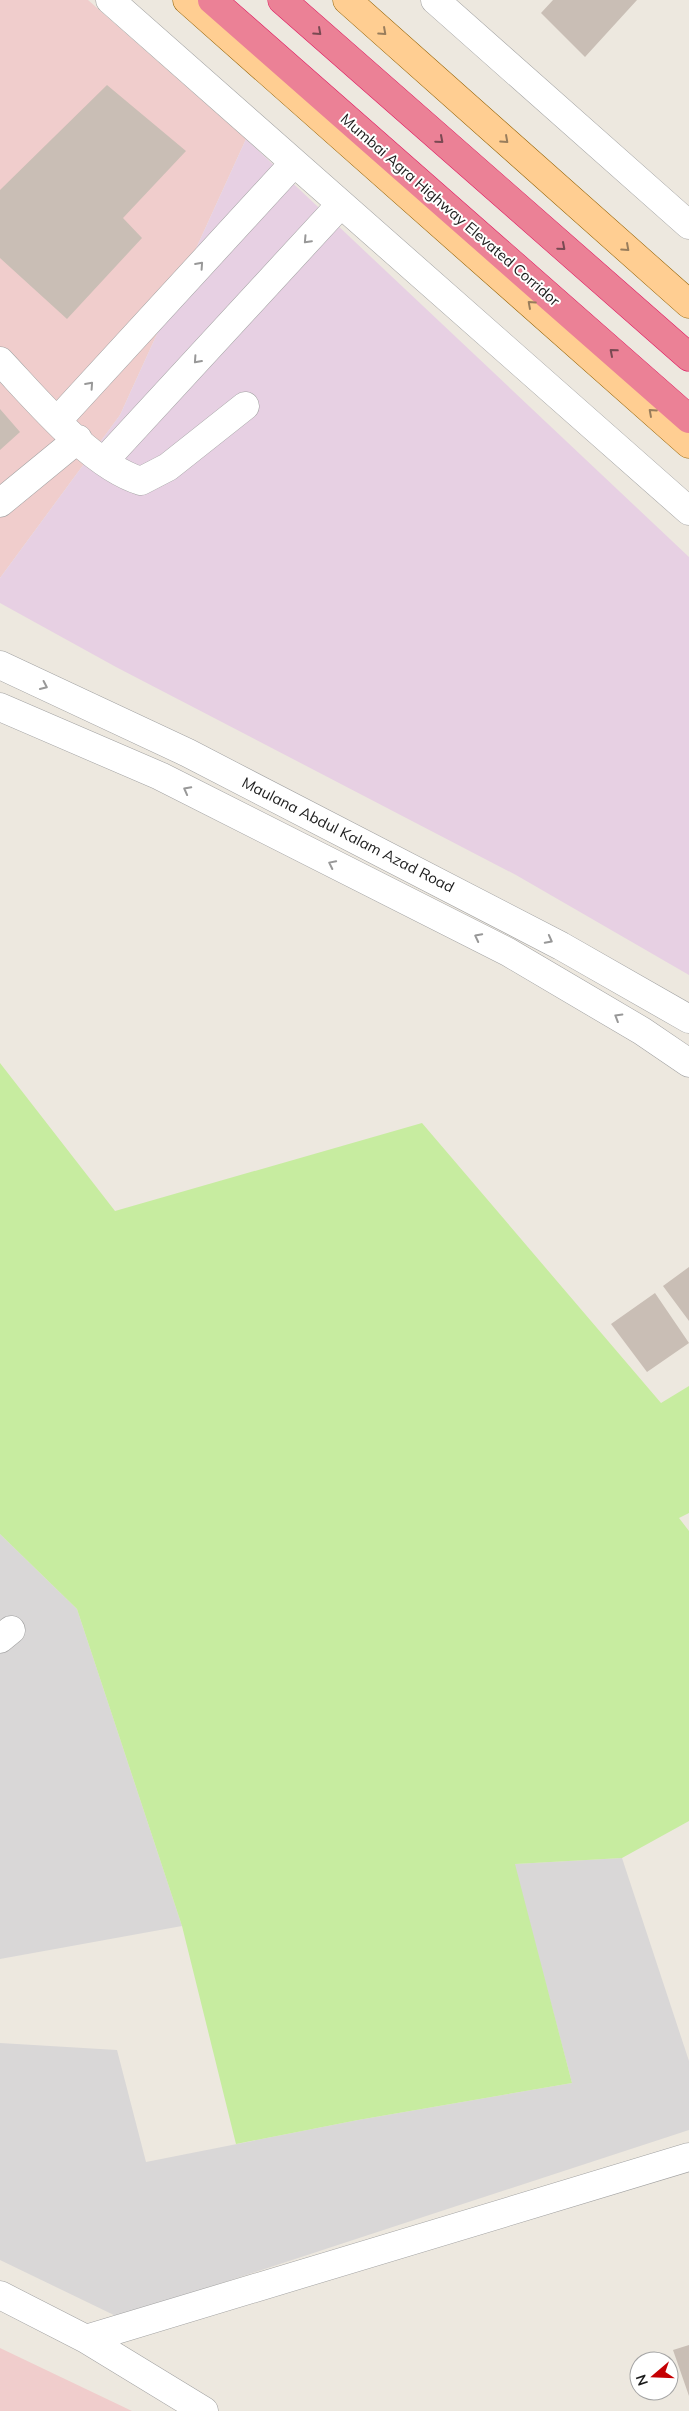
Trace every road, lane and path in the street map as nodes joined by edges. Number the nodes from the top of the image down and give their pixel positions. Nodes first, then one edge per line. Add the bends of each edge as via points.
1 (110, 0) edge
2 (187, 0) edge
3 (212, 0) edge
4 (282, 0) edge
5 (346, 0) edge
6 (436, 0) edge
7 (293, 164) junction
8 (340, 205) junction
9 (689, 225) edge
10 (689, 304) edge
11 (689, 357) edge
12 (0, 361) edge
13 (245, 406) dead end
14 (689, 419) edge
15 (57, 421) junction
16 (78, 439) junction
17 (689, 444) edge
18 (104, 461) junction
19 (0, 503) edge
20 (689, 511) edge
21 (0, 665) edge
22 (0, 707) edge
23 (129, 725) junction
24 (114, 756) junction
25 (659, 1002) junction
26 (689, 1019) edge
27 (642, 1031) junction
28 (689, 1063) edge
29 (689, 2157) edge
30 (0, 2295) edge
31 (86, 2339) junction
32 (204, 2411) edge

1 - 7 street
17 -> 2 main road
14 -> 3 highway, Mumbai Agra Highway Elevated Corridor
4 -> 11 highway
5 -> 10 main road
6 - 9 street
7 - 8 street
15 -> 7 street
8 -> 18 street
8 - 20 street
12 - 15 street
13 - 18 street via 155,475 141,480 130,477
15 - 16 street
16 - 18 street
16 - 19 street
21 -> 23 street, Maulana Abdul Kalam Azad Road
22 - 24 street
23 - 24 street
23 -> 25 street, Maulana Abdul Kalam Azad Road via 456,891
27 -> 24 street via 508,952 160,776
25 - 26 street, Maulana Abdul Kalam Azad Road
25 - 27 street
27 - 28 street
29 - 31 street
30 - 31 street
31 - 32 street

